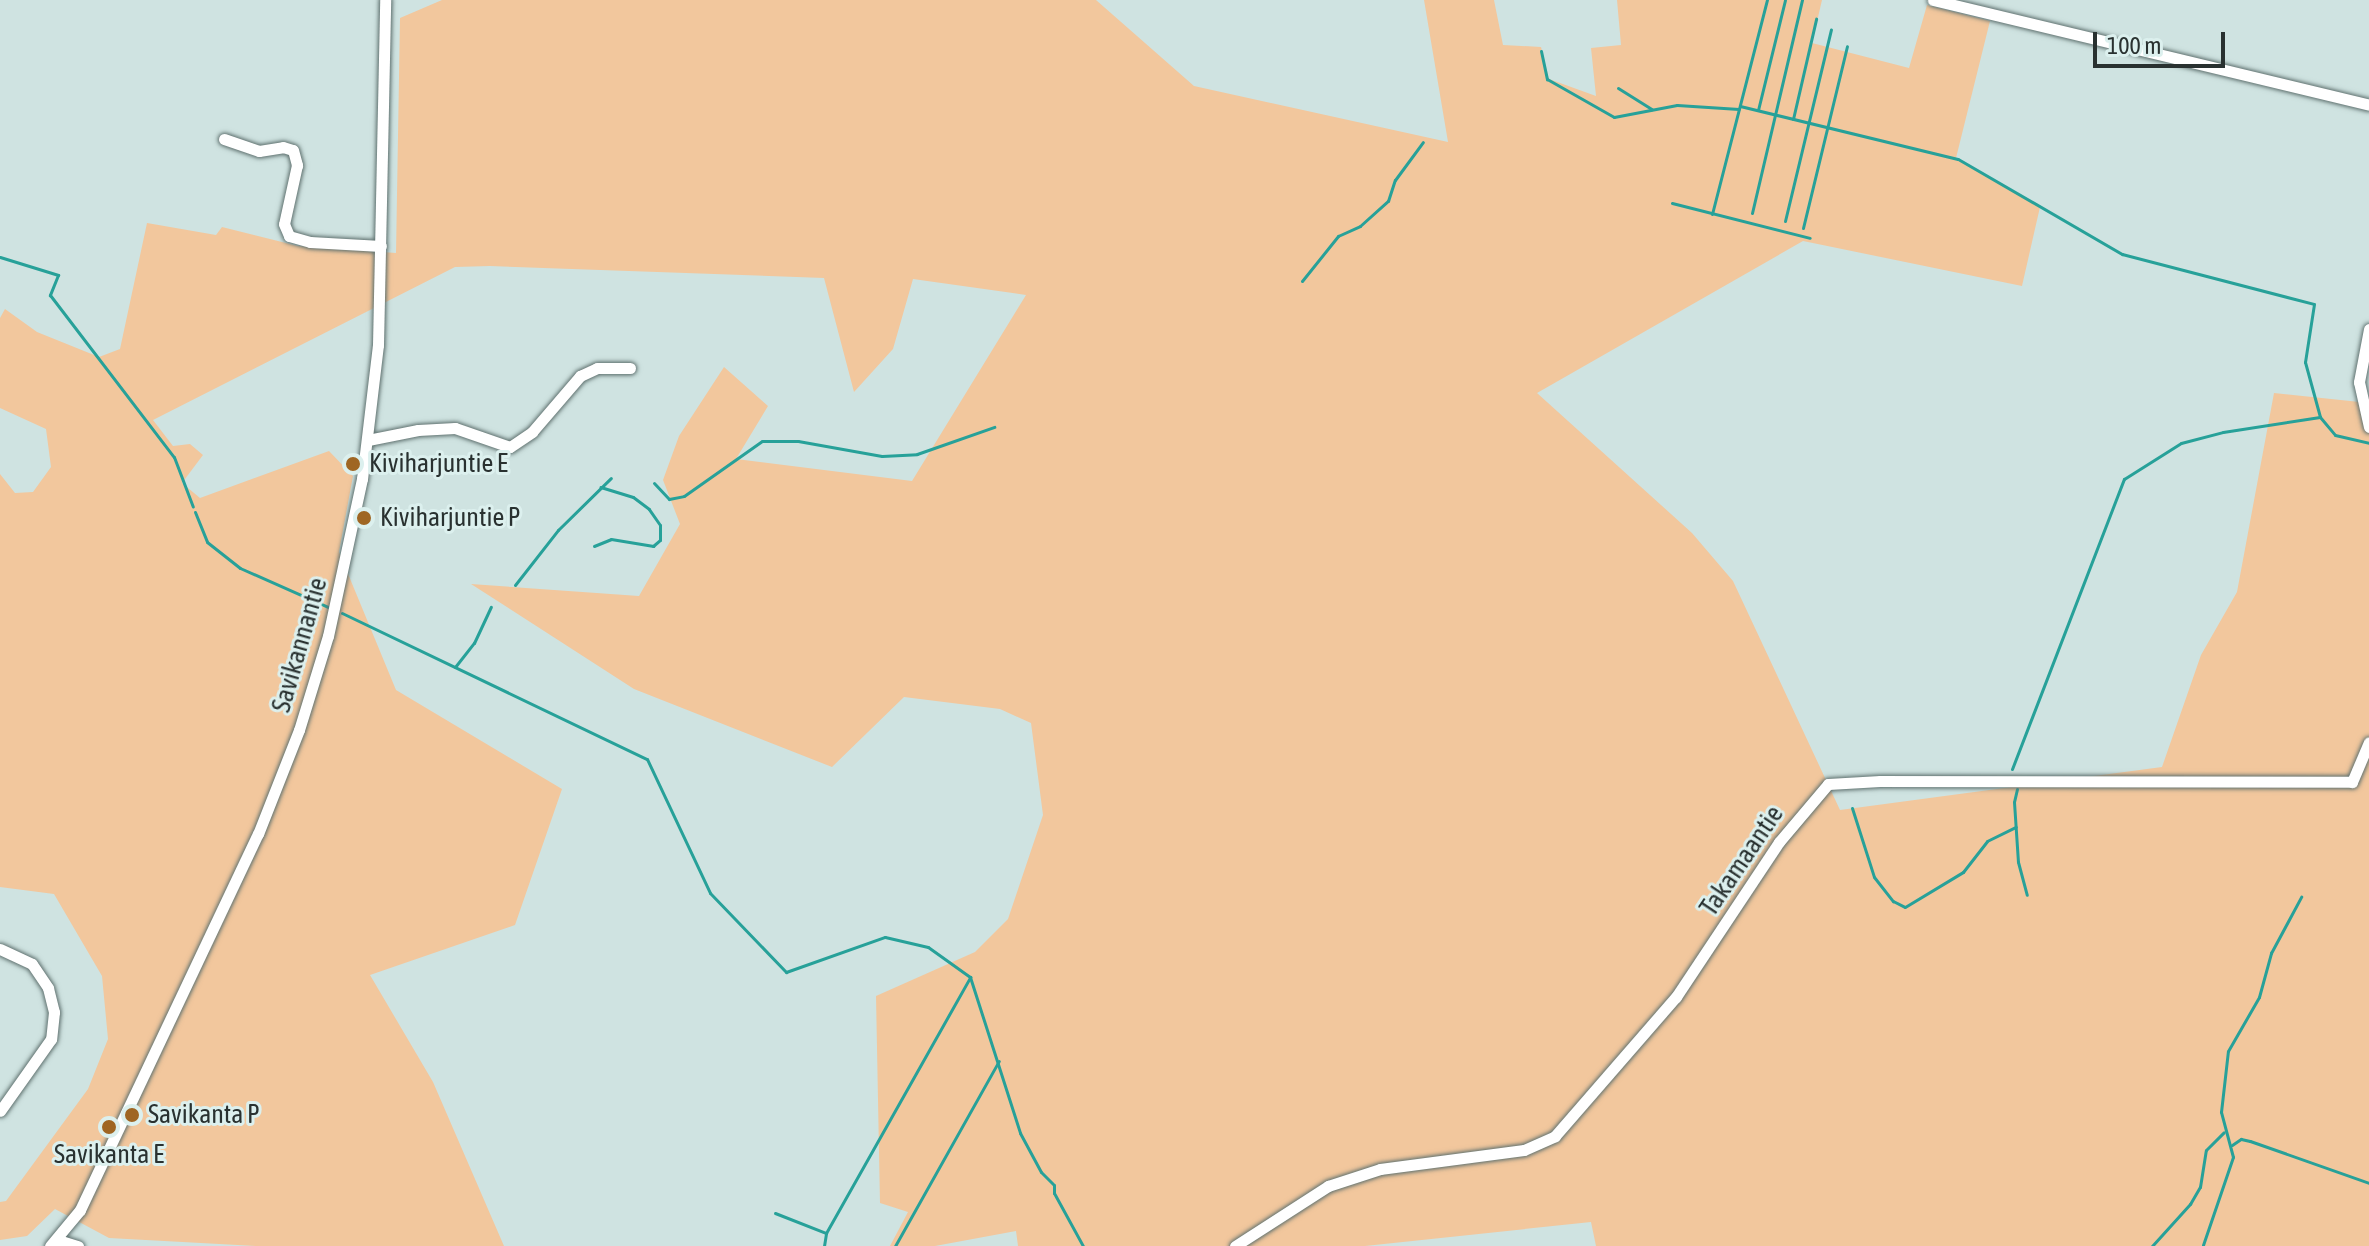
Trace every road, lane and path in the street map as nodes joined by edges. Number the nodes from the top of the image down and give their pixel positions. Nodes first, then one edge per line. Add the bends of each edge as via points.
1 (385, 0) edge
2 (1933, 0) edge
3 (2369, 105) edge
4 (224, 139) dead end
5 (381, 246) junction
6 (2369, 329) edge
7 (630, 368) dead end
8 (2369, 427) edge
9 (368, 440) junction
10 (2369, 742) edge
11 (0, 949) edge
12 (0, 1111) edge
13 (54, 1243) edge
14 (78, 1246) edge
15 (1235, 1246) edge

1 - 5 street, Savikannantie
2 - 3 street
4 - 5 street via 259,151 293,150 297,165 284,224 289,236
5 - 9 street, Savikannantie
6 - 8 street via 2359,382
7 - 9 street via 597,368 580,376 532,432 510,447 455,428
9 - 13 street, Savikannantie via 336,608 282,777 102,1167 80,1210
10 - 15 street, Takamaantie via 2352,782 1828,784 1779,842 1676,997 1555,1136 1524,1150 1380,1169 1328,1186
11 - 12 street via 32,964 48,988 54,1012 51,1039
13 - 14 street

